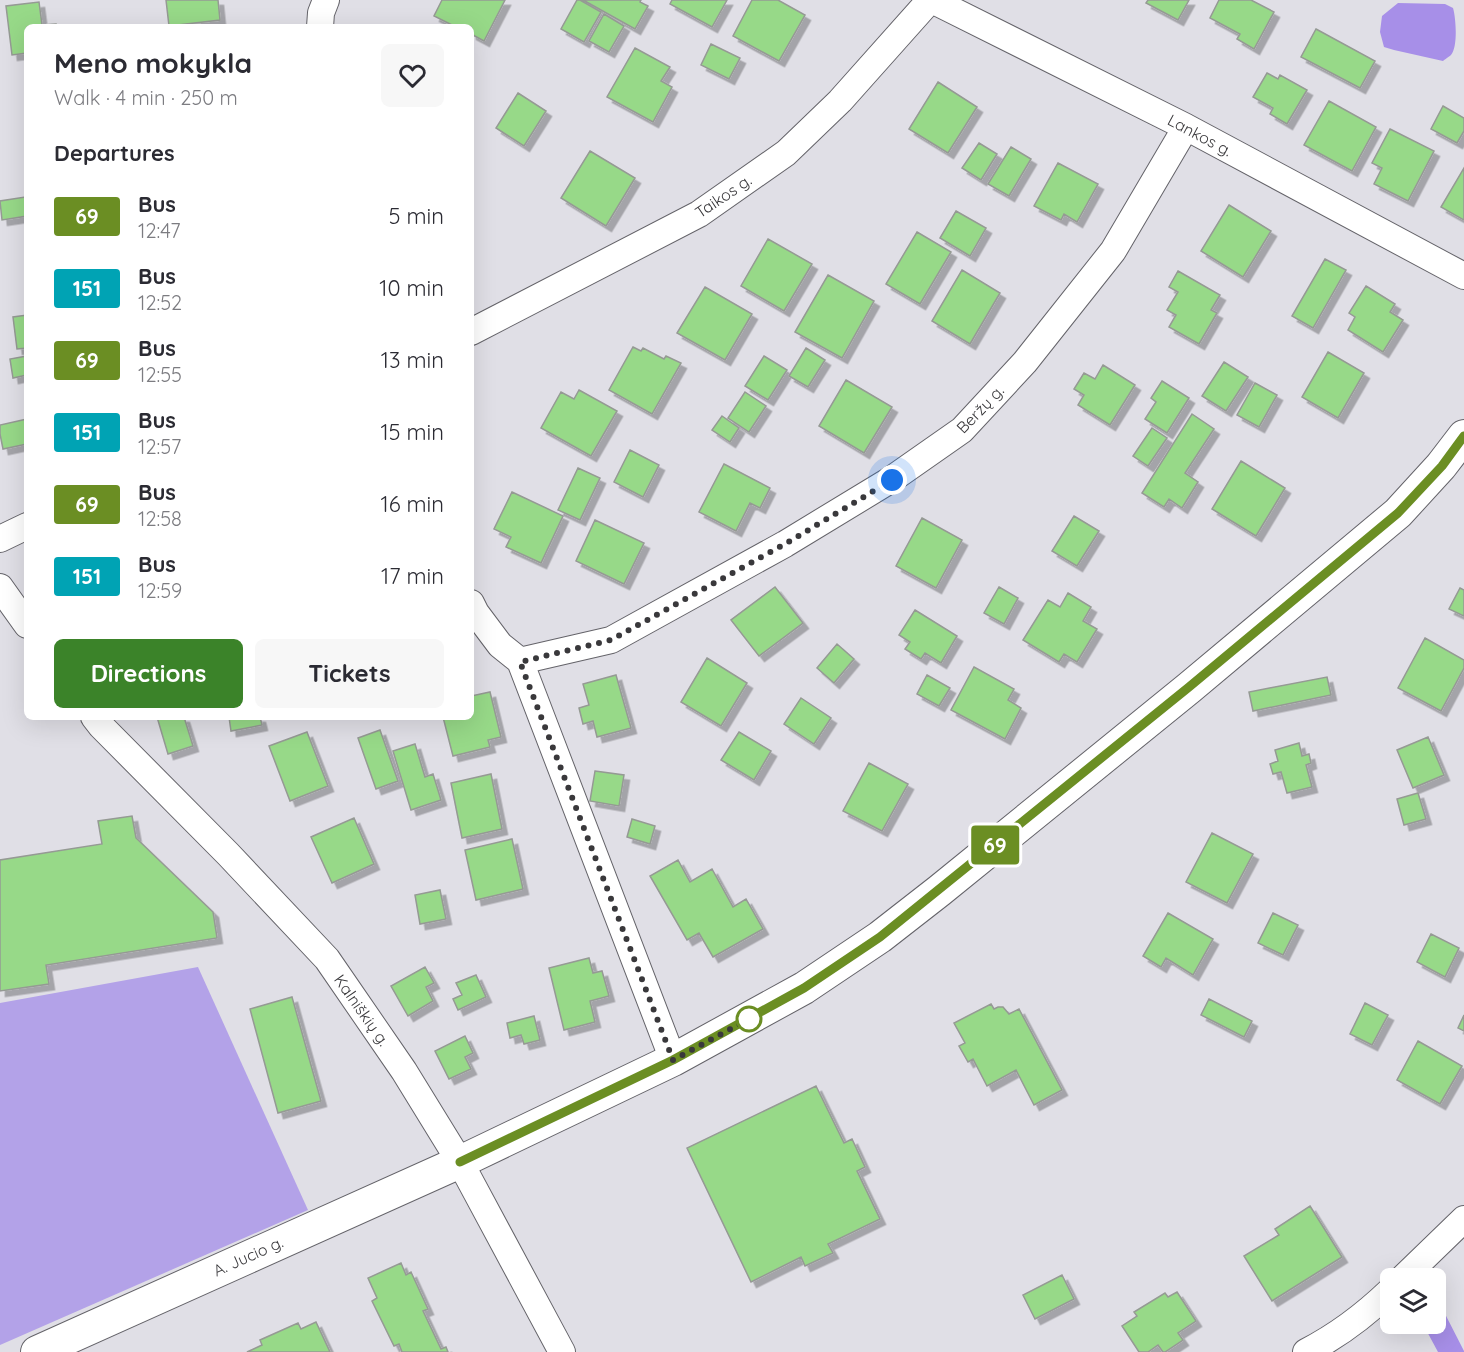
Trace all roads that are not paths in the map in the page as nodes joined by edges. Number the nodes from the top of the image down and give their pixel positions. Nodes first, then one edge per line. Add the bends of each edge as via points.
1 (326, 0) edge
2 (931, 0) edge
3 (320, 24) edge
4 (1186, 127) junction
5 (1464, 276) edge
6 (474, 330) edge
7 (1464, 436) edge
8 (24, 527) edge
9 (0, 539) edge
10 (0, 587) edge
11 (474, 609) edge
12 (24, 621) edge
13 (520, 662) junction
14 (96, 720) edge
15 (673, 1060) junction
16 (460, 1162) junction
17 (1464, 1220) edge
18 (1414, 1268) edge
19 (1380, 1301) edge
20 (37, 1352) edge
21 (562, 1352) edge
22 (1306, 1352) edge

1 - 3 street
2 - 4 street, Lankos g.
2 - 6 street, Taikos g. via 840,101 786,153 699,214
4 - 5 street, Lankos g.
4 - 13 street, Beržų g. via 1113,251 1025,362 962,430 892,480 611,640
7 - 15 street, A. Jucio g. via 1398,513 914,911 804,988
8 - 9 street
10 - 12 street
11 - 13 street via 500,645
13 - 15 street
14 - 16 street, Kalniškių g. via 327,959 404,1071
15 - 16 street, A. Jucio g.
16 - 20 street, A. Jucio g.
16 - 21 street, Kalniškių g.
17 - 18 street
19 - 22 street via 1326,1342

